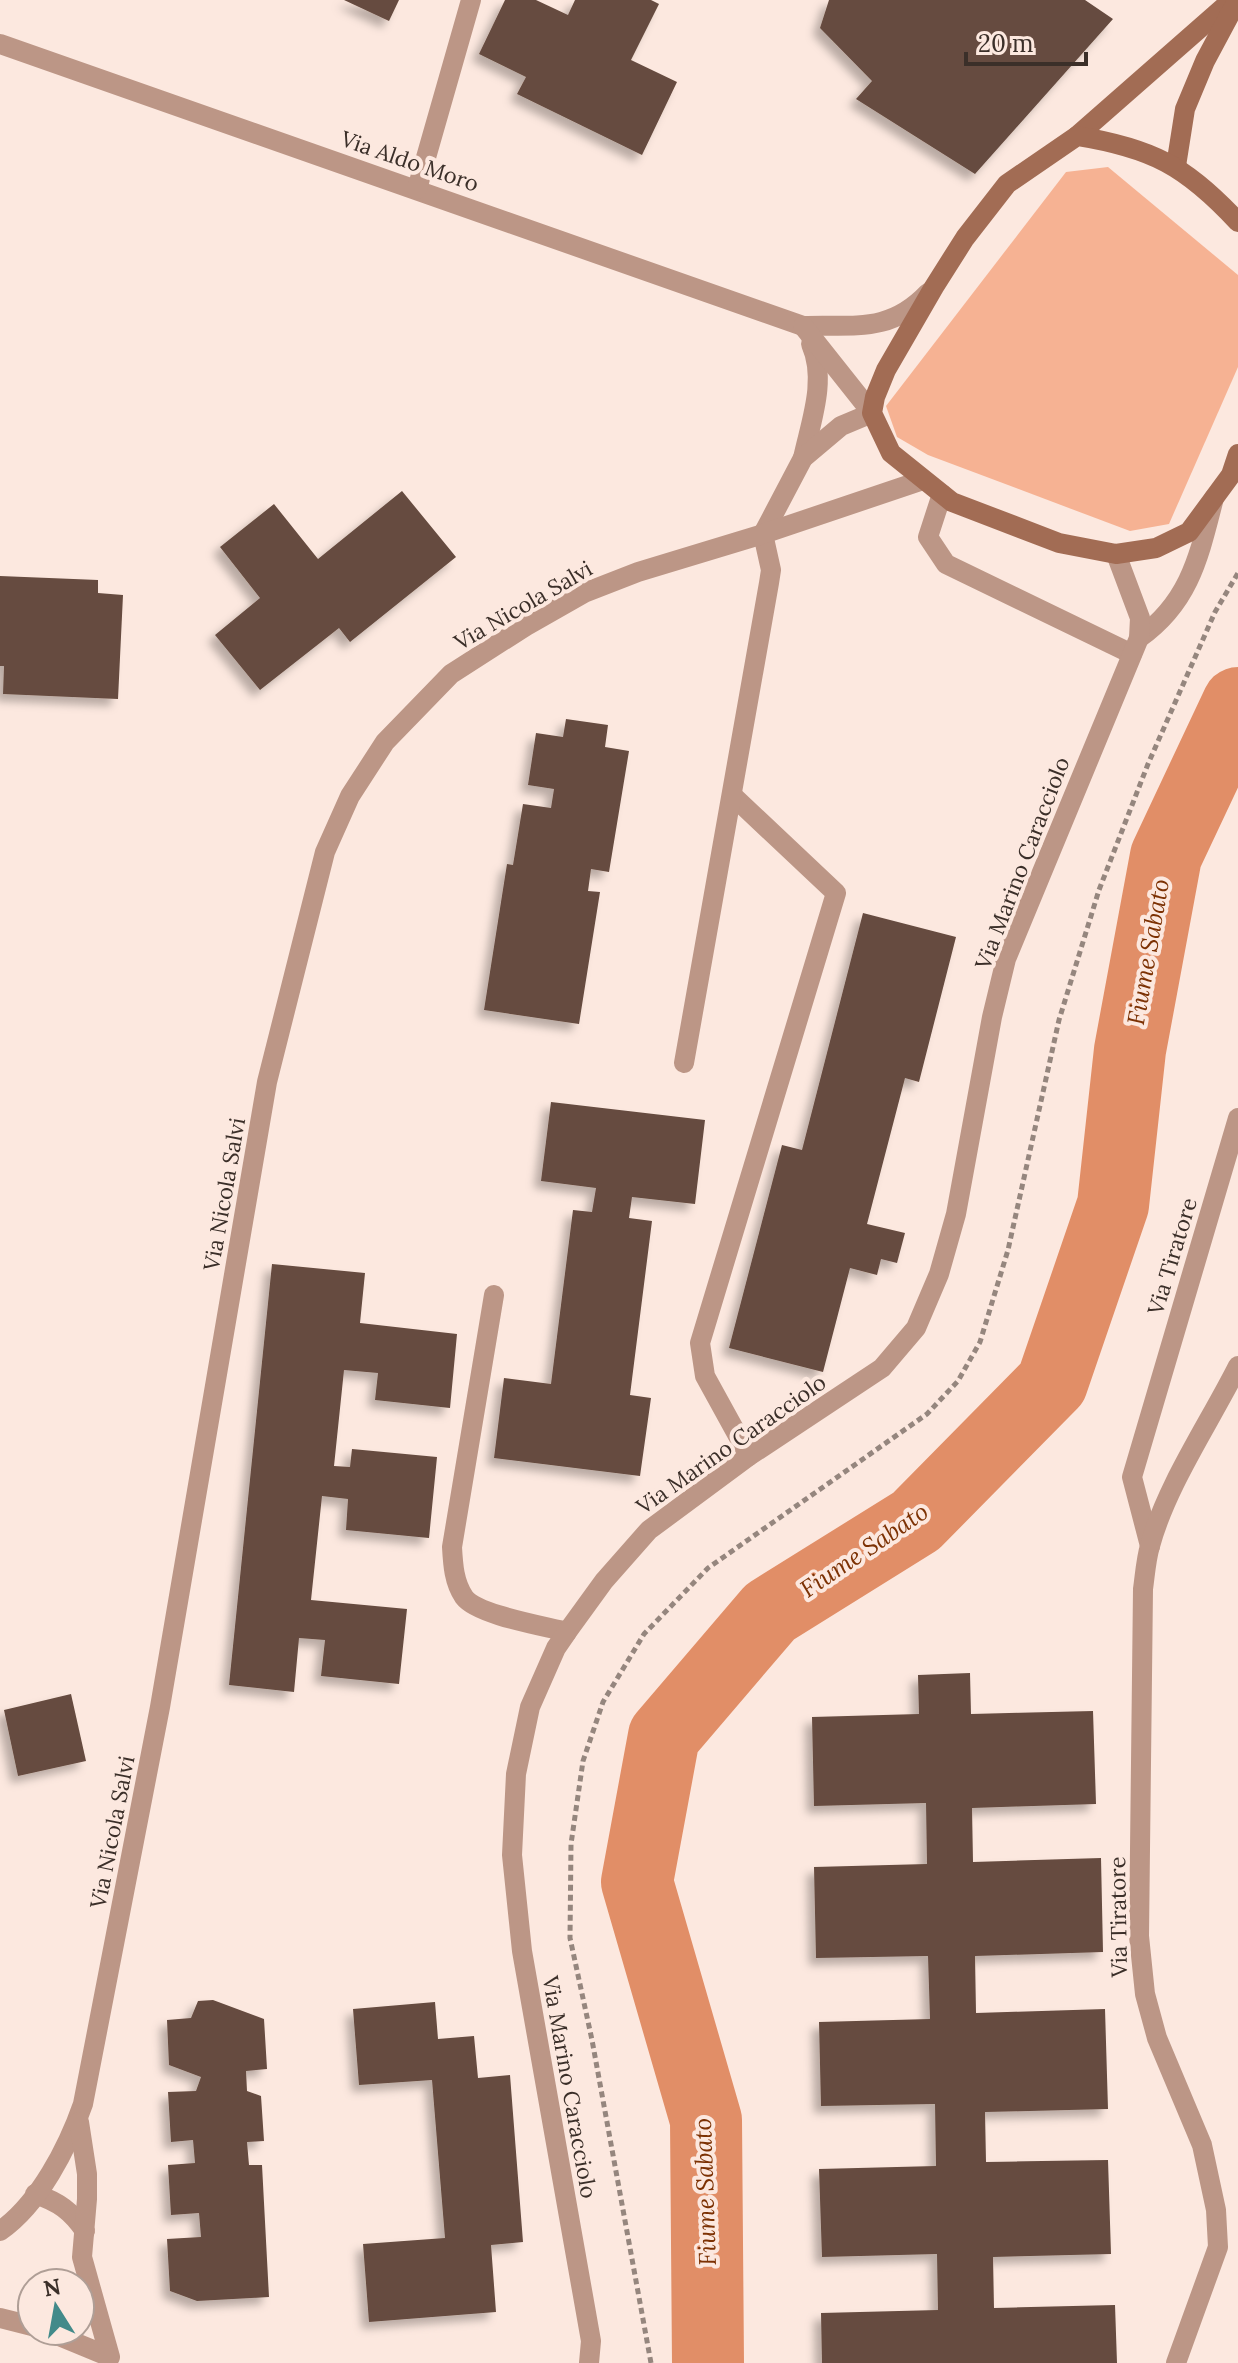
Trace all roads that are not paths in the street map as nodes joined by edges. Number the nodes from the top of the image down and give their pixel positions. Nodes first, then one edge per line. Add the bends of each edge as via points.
1 (471, 0) edge
2 (1232, 0) edge
3 (1238, 0) edge
4 (0, 44) edge
5 (1077, 136) junction
6 (1176, 166) junction
7 (417, 189) junction
8 (1238, 222) edge
9 (934, 287) junction
10 (803, 326) junction
11 (872, 413) junction
12 (1238, 454) edge
13 (803, 458) junction
14 (923, 480) junction
15 (942, 494) junction
16 (1214, 498) junction
17 (763, 534) junction
18 (1116, 554) junction
19 (1136, 646) junction
20 (732, 795) junction
21 (684, 1063) dead end
22 (1238, 1118) edge
23 (494, 1295) dead end
24 (1238, 1366) edge
25 (749, 1456) junction
26 (1150, 1546) junction
27 (567, 1632) junction
28 (81, 2111) junction
29 (35, 2194) junction
30 (0, 2231) edge
31 (85, 2231) junction
32 (84, 2347) edge
33 (114, 2360) edge
34 (589, 2363) edge
35 (1176, 2363) edge

1 - 7 street
2 - 5 street
3 - 6 street via 1185,109
4 - 7 street, Via Aldo Moro
5 - 6 street via 1124,144
5 - 9 street via 1007,184
6 - 8 street
7 - 10 street, Via Aldo Moro
9 - 10 street via 911,311 870,326
9 - 11 street via 886,370
10 - 11 street
10 - 13 street via 816,356 819,384
11 - 13 street via 841,426
11 - 14 street via 891,453
12 - 16 street
13 - 17 street
14 - 15 street
14 - 17 street, Via Nicola Salvi
15 - 18 street via 1059,543
15 - 19 street via 928,537 946,564
16 - 18 street via 1189,532 1156,548
16 - 19 street via 1202,546 1179,601
17 - 20 street via 771,570
17 - 28 street, Via Nicola Salvi via 584,593 451,674 385,742 350,796 325,852 267,1082 160,1707
18 - 19 street via 1140,618
19 - 25 street, Via Marino Caracciolo via 1006,959 956,1214 916,1328 882,1368
20 - 21 street
20 - 25 street via 836,893 700,1343 705,1376
22 - 26 street, Via Tiratore via 1132,1477
23 - 27 street via 452,1547 454,1577 465,1599 491,1613
24 - 26 street, Via Tiratore via 1175,1483
25 - 27 street, Via Marino Caracciolo via 649,1530
26 - 35 street, Via Tiratore via 1143,1589 1143,1979 1157,2038 1202,2145 1218,2247
27 - 34 street, Via Marino Caracciolo via 530,1707 516,1774 512,1855 522,1951 591,2341
28 - 29 street via 70,2142
28 - 31 street
29 - 30 street
29 - 31 street via 57,2201
31 - 33 street via 82,2257
32 - 33 street

